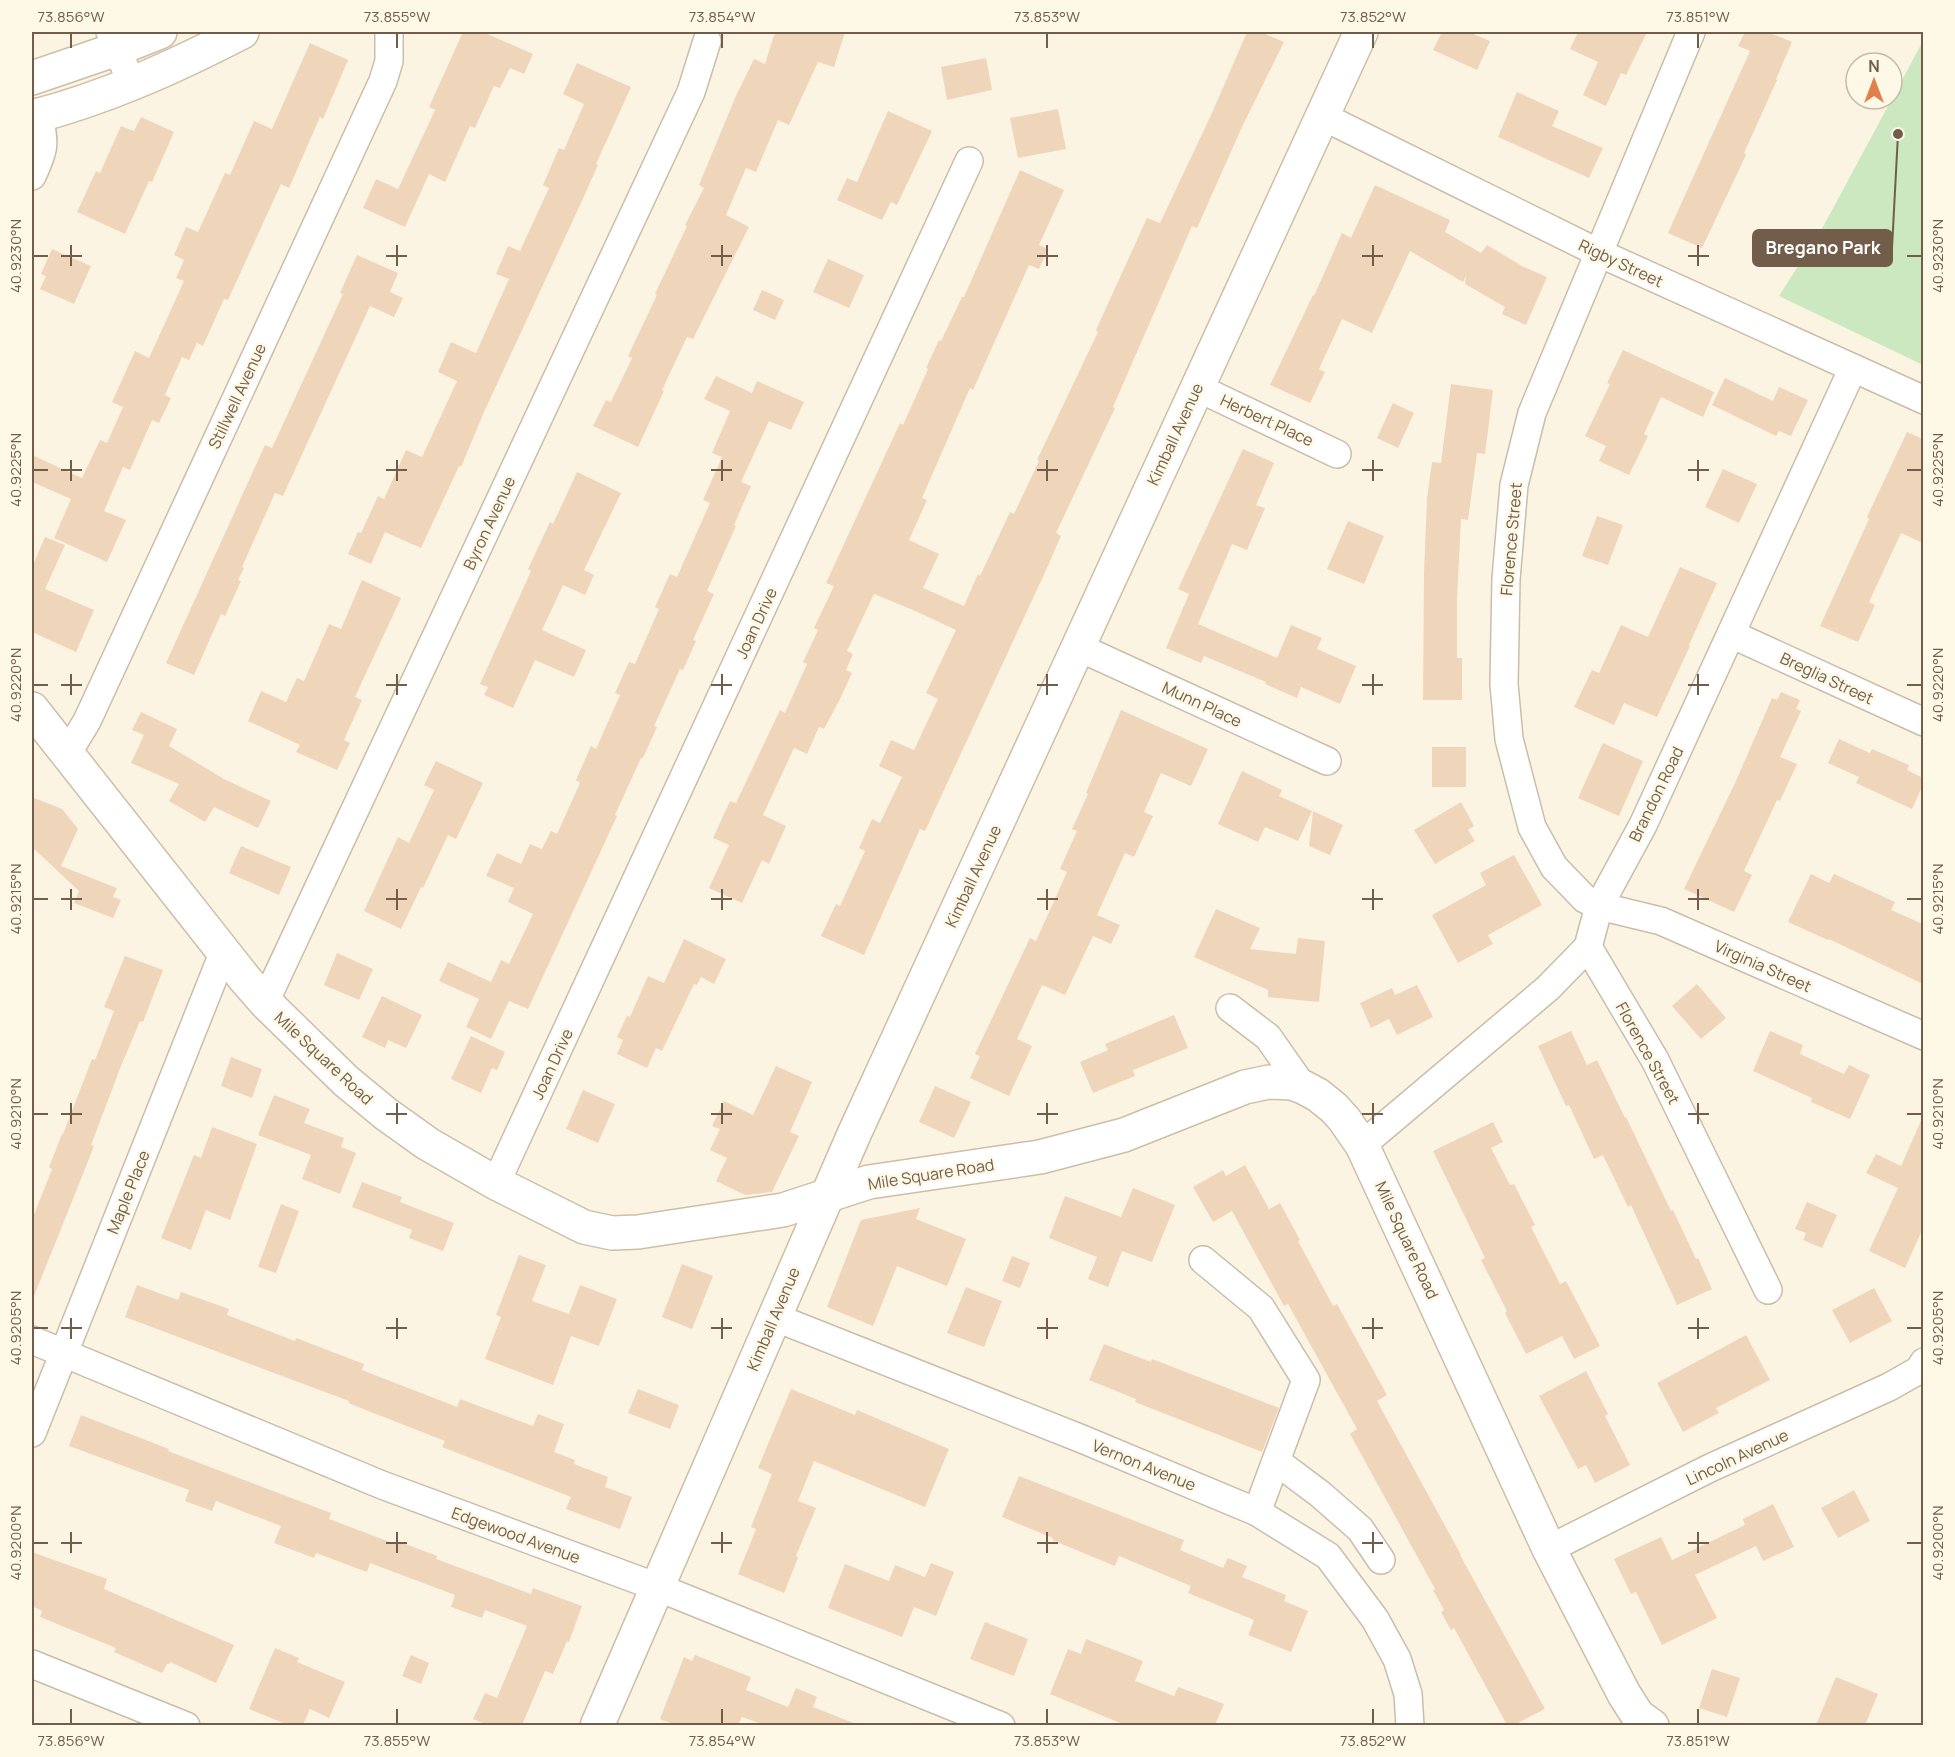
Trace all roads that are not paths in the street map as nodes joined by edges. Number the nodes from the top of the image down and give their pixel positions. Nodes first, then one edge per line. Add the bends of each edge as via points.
1 (160, 32) edge
2 (242, 32) edge
3 (389, 32) edge
4 (1361, 32) edge
5 (1691, 32) edge
6 (114, 40) edge
7 (707, 41) dead end
8 (32, 78) edge
9 (132, 84) junction
10 (35, 116) edge
11 (1322, 116) junction
12 (969, 160) dead end
13 (32, 176) edge
14 (1599, 253) junction
15 (1853, 368) junction
16 (1196, 387) junction
17 (1923, 400) edge
18 (1337, 453) dead end
19 (1731, 634) junction
20 (1078, 646) junction
21 (32, 709) edge
22 (1923, 722) edge
23 (67, 754) junction
24 (1327, 761) dead end
25 (1599, 906) junction
26 (1588, 947) junction
27 (224, 951) junction
28 (265, 1002) junction
29 (1230, 1008) dead end
30 (1923, 1036) edge
31 (1303, 1087) junction
32 (1362, 1145) junction
33 (496, 1183) junction
34 (827, 1196) junction
35 (1203, 1260) dead end
36 (1768, 1290) dead end
37 (774, 1317) junction
38 (32, 1340) edge
39 (63, 1353) junction
40 (1923, 1362) edge
41 (32, 1432) edge
42 (1276, 1461) junction
43 (1257, 1512) junction
44 (1549, 1549) junction
45 (1382, 1560) dead end
46 (657, 1587) junction
47 (32, 1664) edge
48 (186, 1725) edge
49 (597, 1725) edge
50 (1001, 1725) edge
51 (1410, 1725) edge
52 (1652, 1725) edge

1 - 6 street
2 - 9 street
3 - 23 street, Stillwell Avenue via 389,61 383,81 87,721
4 - 11 street, Kimball Avenue
5 - 14 street, Florence Street
6 - 8 street
6 - 9 street
7 - 28 street, Byron Avenue via 691,92
9 - 10 street
10 - 13 street via 44,144
11 - 14 street, Rigby Street
11 - 16 street, Kimball Avenue
12 - 33 street, Joan Drive
14 - 15 street, Rigby Street
14 - 25 street, Florence Street via 1532,413 1514,485 1506,579 1504,684 1509,739 1532,827 1554,867 1585,899
15 - 17 street, Rigby Street
15 - 19 street, Brandon Road
16 - 18 street, Herbert Place
16 - 20 street, Kimball Avenue
19 - 22 street, Breglia Street
19 - 25 street, Brandon Road via 1643,825
20 - 24 street, Munn Place
20 - 34 street, Kimball Avenue
21 - 23 street, Mile Square Road
23 - 27 street, Mile Square Road
25 - 26 street, Brandon Road
25 - 30 street, Virginia Street via 1661,921
26 - 32 street, Brandon Road via 1548,987
26 - 36 street, Florence Street via 1655,1060
27 - 28 street, Mile Square Road
27 - 39 street, Maple Place
28 - 33 street, Mile Square Road via 386,1114 435,1149
29 - 31 street via 1268,1037
31 - 32 street, Mile Square Road via 1334,1108
31 - 34 street, Mile Square Road via 1281,1082 1256,1084 1124,1135 1068,1150 869,1182
32 - 44 street, Mile Square Road
33 - 34 street, Mile Square Road via 584,1227 612,1233 783,1210
34 - 37 street, Kimball Avenue
35 - 42 street via 1261,1308 1306,1380
37 - 43 street, Vernon Avenue
37 - 46 street, Kimball Avenue
38 - 39 street, Edgewood Avenue
39 - 41 street, Maple Place
39 - 46 street, Edgewood Avenue via 382,1485
40 - 44 street, Lincoln Avenue via 1919,1370 1889,1387 1710,1468
42 - 43 street
42 - 45 street via 1360,1529
43 - 51 street, Vernon Avenue via 1328,1556 1375,1619 1397,1659 1408,1694
44 - 52 street, Mile Square Road via 1623,1694 1638,1716
46 - 49 street, Kimball Avenue
46 - 50 street, Edgewood Avenue
47 - 48 street

